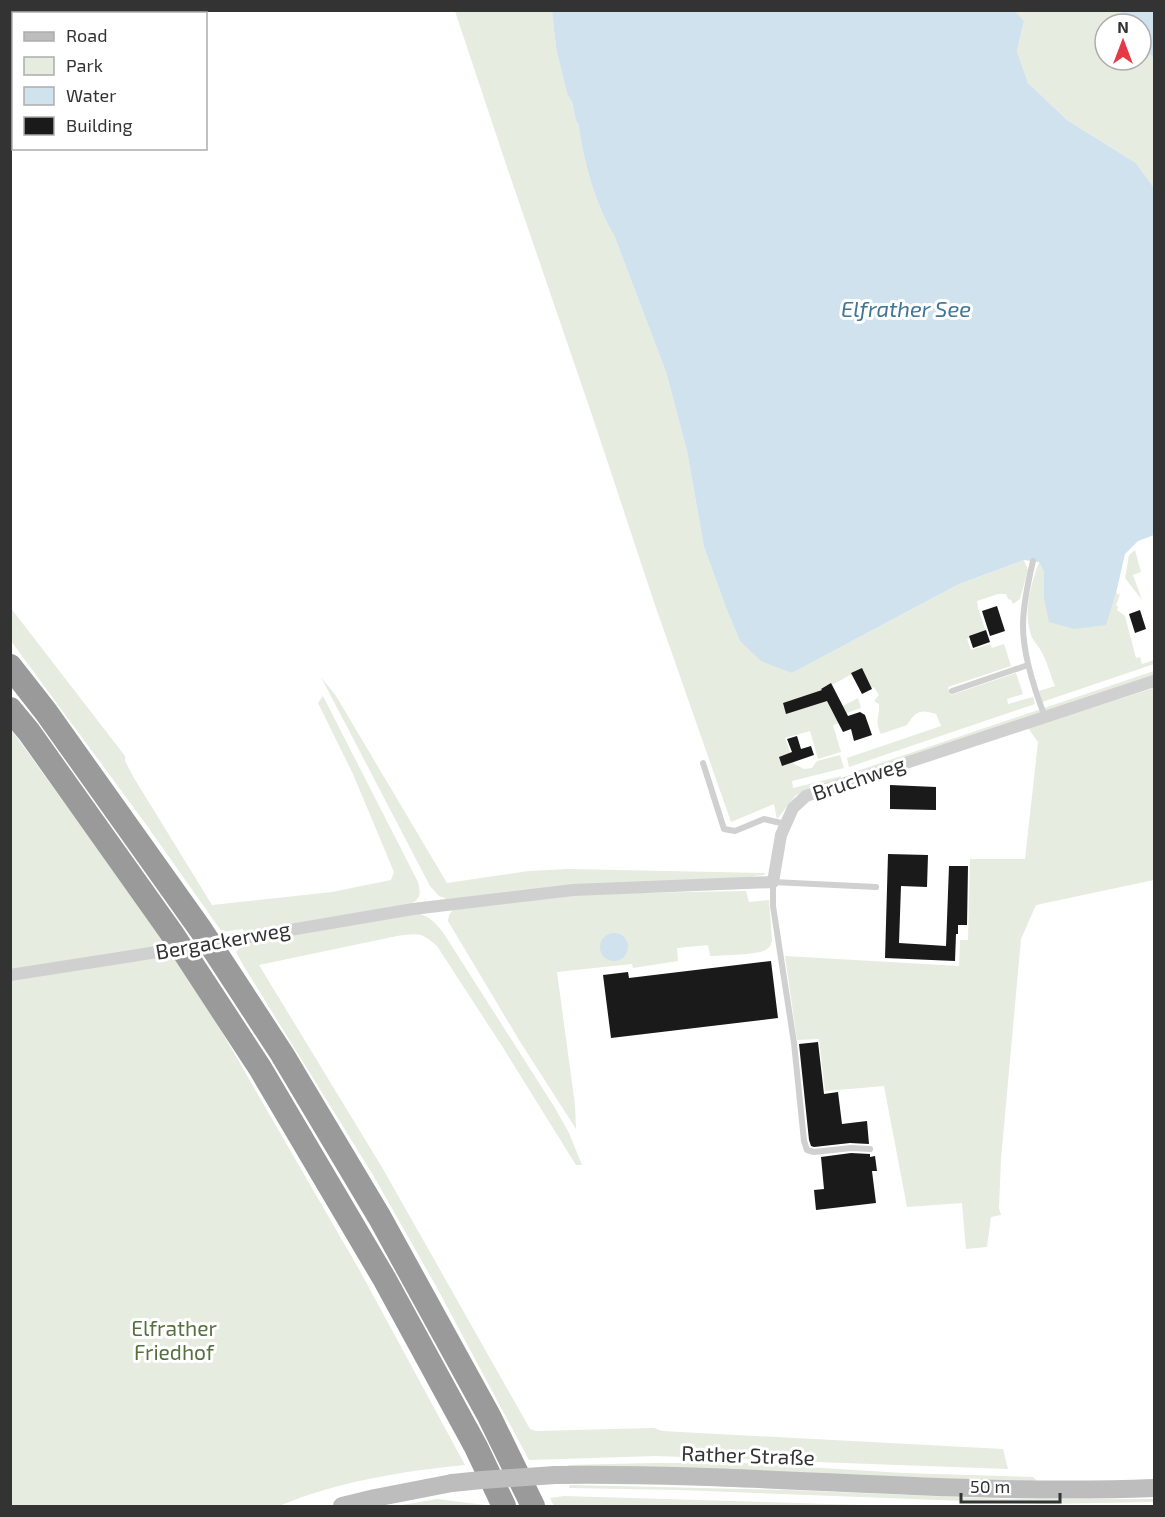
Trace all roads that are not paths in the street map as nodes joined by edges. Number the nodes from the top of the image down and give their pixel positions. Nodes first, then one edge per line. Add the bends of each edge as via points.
1 (1033, 561) dead end
2 (1028, 665) junction
3 (10, 666) edge
4 (1155, 681) edge
5 (952, 690) dead end
6 (10, 709) edge
7 (1045, 717) junction
8 (702, 763) dead end
9 (786, 825) junction
10 (773, 882) junction
11 (876, 887) dead end
12 (10, 975) edge
13 (870, 1149) dead end
14 (1155, 1488) edge
15 (342, 1506) edge
16 (504, 1506) edge
17 (533, 1506) edge

1 - 2 lane via 1023,627
2 - 5 lane
2 - 7 lane
3 - 17 highway via 201,930 282,1054 386,1228 489,1416
4 - 7 street, Bruchweg
6 - 16 highway via 173,935 260,1068 385,1280
7 - 9 street, Bruchweg via 806,796 793,808
8 - 9 lane via 724,829 735,831 764,819
9 - 10 street, Bruchweg
10 - 11 lane
10 - 12 street, Bergackerweg, bridge via 573,890 434,906
10 - 13 lane via 773,906 807,1150
14 - 15 main road, Rather Straße, bridge via 998,1488 555,1475 452,1483

